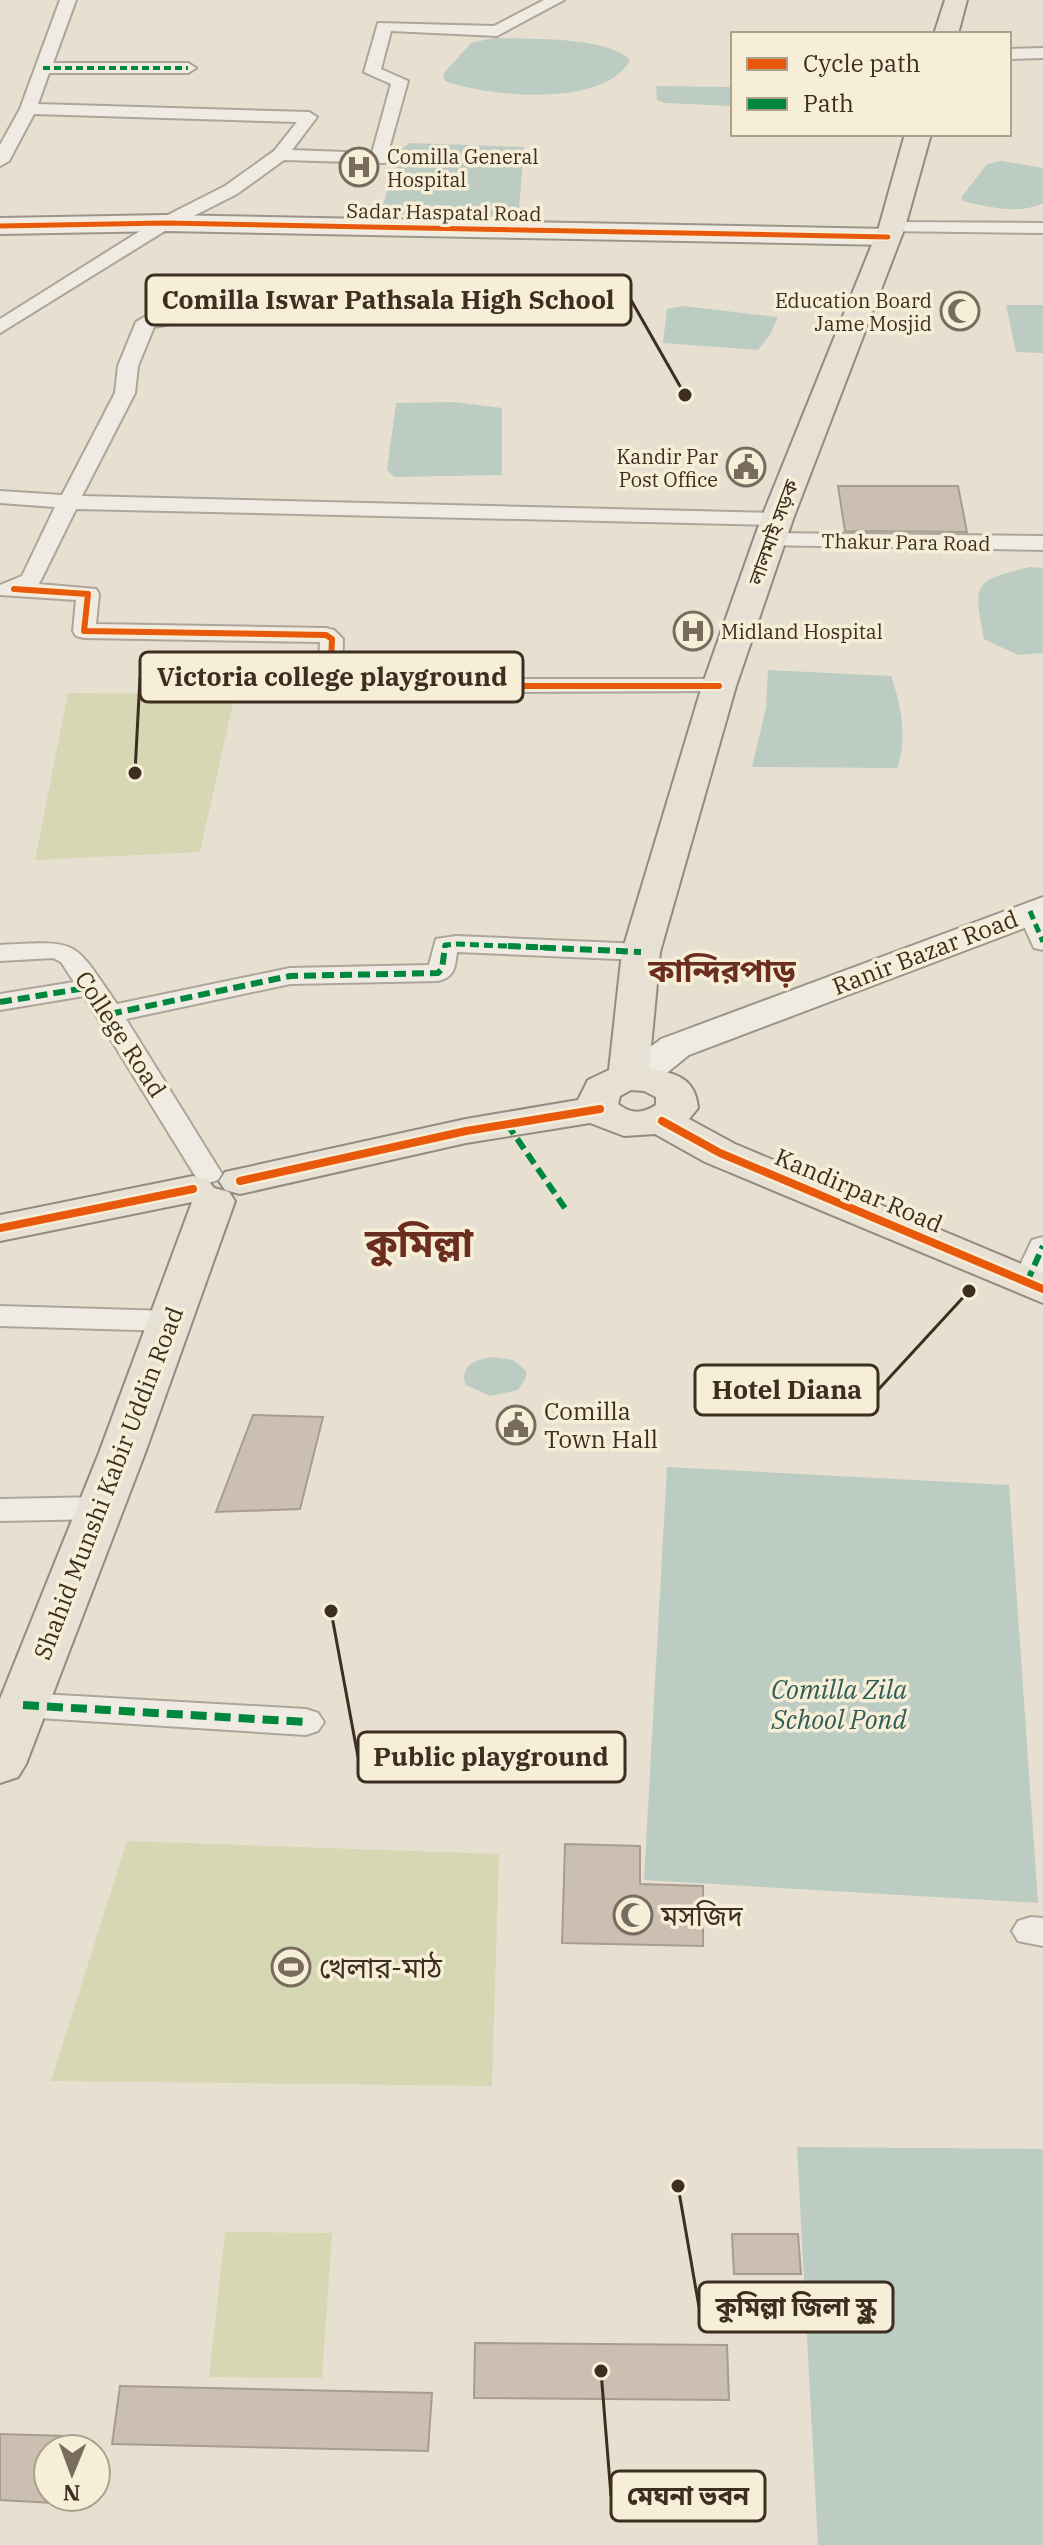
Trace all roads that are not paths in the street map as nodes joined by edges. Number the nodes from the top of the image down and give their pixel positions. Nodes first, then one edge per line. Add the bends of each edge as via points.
1 (68, 0) edge
2 (556, 0) edge
3 (956, 0) edge
4 (947, 32) edge
5 (1043, 53) edge
6 (1011, 54) edge
7 (43, 68) junction
8 (188, 68) dead end
9 (28, 109) junction
10 (917, 136) edge
11 (280, 155) junction
12 (0, 160) edge
13 (0, 226) edge
14 (160, 227) junction
15 (1043, 228) edge
16 (890, 232) junction
17 (183, 317) dead end
18 (0, 327) edge
19 (0, 497) edge
20 (70, 502) junction
21 (773, 529) junction
22 (1043, 543) edge
23 (7, 590) edge
24 (719, 686) junction
25 (1039, 921) edge
26 (641, 952) junction
27 (0, 953) edge
28 (92, 987) junction
29 (0, 1002) edge
30 (110, 1014) junction
31 (631, 1078) junction
32 (600, 1109) junction
33 (662, 1121) junction
34 (214, 1186) junction
35 (0, 1228) edge
36 (1038, 1272) edge
37 (0, 1316) edge
38 (170, 1321) junction
39 (101, 1508) junction
40 (0, 1510) edge
41 (23, 1705) junction
42 (306, 1722) dead end
43 (0, 1764) edge

1 - 7 street
2 - 11 street via 497,31 384,26 372,72 400,81 379,159
3 - 4 main road
5 - 6 street
7 - 8 street
7 - 9 street
9 - 11 street via 309,117
9 - 12 street
10 - 16 main road, লালমাই সড়ক
11 - 14 street via 231,190
13 - 14 street, Sadar Haspatal Road
14 - 16 street, Sadar Haspatal Road
14 - 18 street
15 - 16 street
16 - 21 main road, লালমাই সড়ক
17 - 20 street via 146,322 128,366 125,393
19 - 20 street, Thakur Para Road
20 - 21 street, Thakur Para Road
20 - 23 street via 31,580
21 - 22 street, Thakur Para Road
21 - 24 main road, লালমাই সড়ক
23 - 24 street via 88,594 84,631 326,635 332,639 334,686
24 - 26 main road, লালমাই সড়ক
25 - 31 street, Ranir Bazar Road via 675,1047
26 - 30 street via 445,945 438,973 290,976
26 - 31 main road, লালমাই সড়ক
27 - 28 street, College Road via 57,950 70,956
28 - 29 street
28 - 30 street, College Road
30 - 34 street, College Road
31 - 32 main road via 602,1089 597,1097
31 - 33 main road via 659,1082 676,1093 677,1108
32 - 33 main road via 622,1123
32 - 34 main road via 466,1131
33 - 36 main road, Kandirpar Road via 720,1153
34 - 35 main road
34 - 38 main road, Shahid Munshi Kabir Uddin Road
37 - 38 street
38 - 39 main road, Shahid Munshi Kabir Uddin Road
39 - 40 street
39 - 41 main road, Shahid Munshi Kabir Uddin Road
41 - 42 street
41 - 43 main road, Shahid Munshi Kabir Uddin Road

